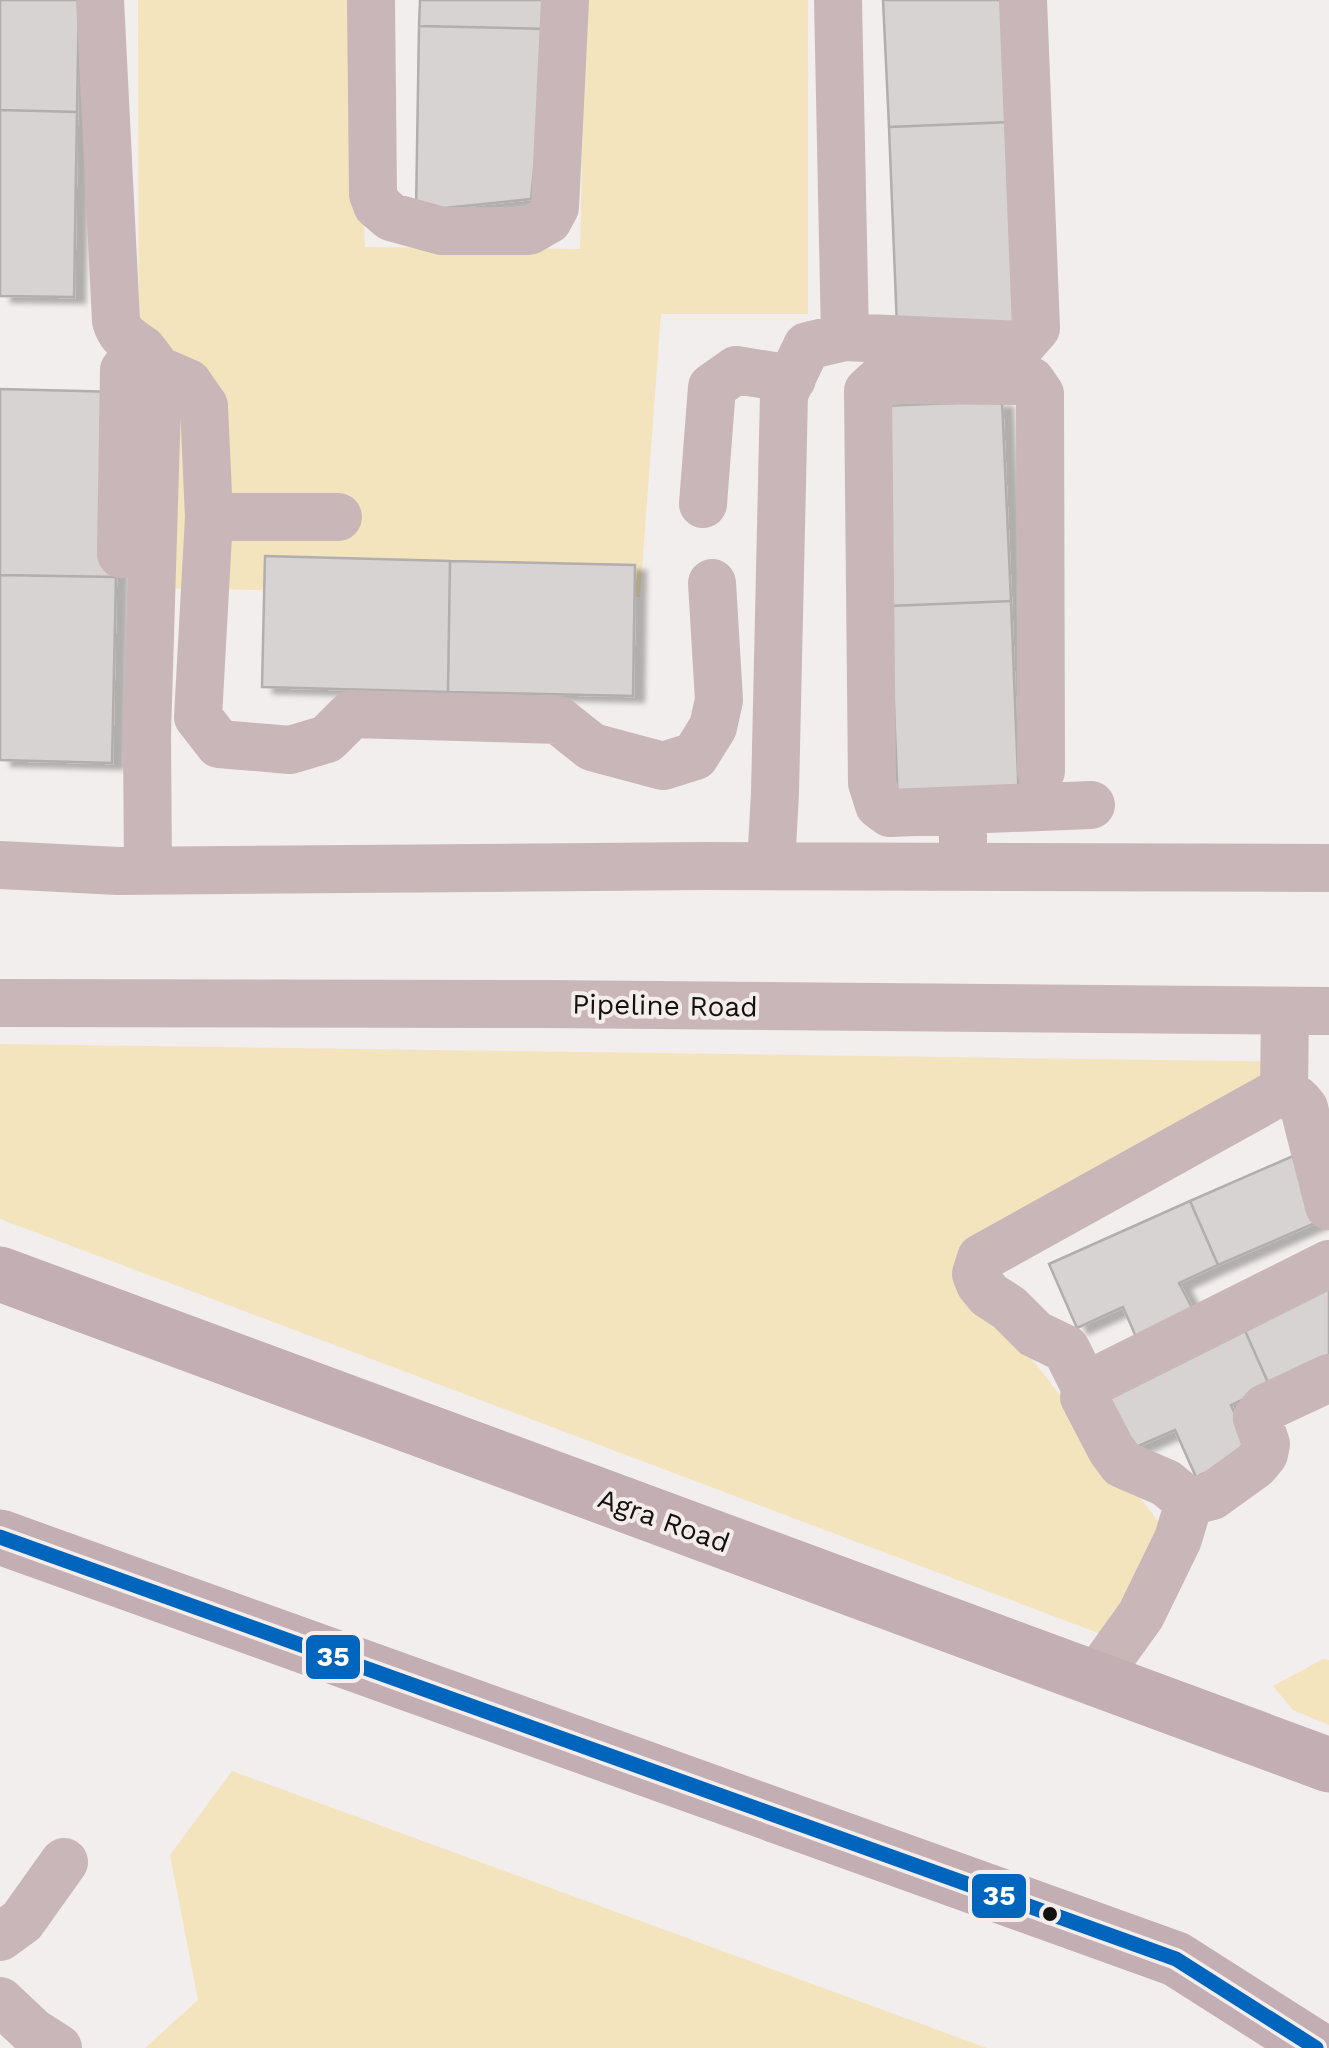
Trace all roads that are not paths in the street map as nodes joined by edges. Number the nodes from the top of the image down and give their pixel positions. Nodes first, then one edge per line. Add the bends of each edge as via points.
1 (100, 0) edge
2 (371, 0) edge
3 (565, 0) edge
4 (838, 0) edge
5 (1023, 0) edge
6 (845, 337) junction
7 (150, 359) junction
8 (792, 378) junction
9 (702, 504) dead end
10 (208, 517) junction
11 (338, 517) dead end
12 (712, 582) dead end
13 (1041, 772) dead end
14 (1091, 805) dead end
15 (963, 810) junction
16 (0, 865) edge
17 (772, 866) junction
18 (963, 866) junction
19 (1329, 868) edge
20 (133, 871) junction
21 (0, 1003) edge
22 (1307, 1012) edge
23 (1284, 1092) junction
24 (1329, 1206) edge
25 (1329, 1264) edge
26 (0, 1274) edge
27 (1329, 1378) edge
28 (1086, 1389) junction
29 (1189, 1502) junction
30 (0, 1536) edge
31 (1095, 1679) junction
32 (1329, 1765) edge
33 (64, 1862) dead end
34 (0, 1937) edge
35 (0, 2001) edge
36 (58, 2048) edge
37 (1316, 2048) edge

1 - 7 street via 116,320 120,335
2 - 3 street via 376,205 391,217 442,231 528,230 548,220 555,207
4 - 6 street
5 - 6 street via 1036,328 1021,345
6 - 8 street via 808,346
7 - 10 street via 188,383 204,406
7 - 20 street via 124,370
8 - 9 street via 736,370 712,388
8 - 17 street via 784,394
10 - 11 street
10 - 12 street via 198,717 219,744 290,750 327,739 352,714 558,720 592,746 662,766 695,756 713,728 719,700
13 - 15 street via 1040,394 1031,382 880,380 868,391 872,783 879,805 890,813
14 - 15 street
15 - 18 street
16 - 20 street
17 - 18 street
17 - 20 street
18 - 19 street
21 - 22 street, Pipeline Road
22 - 23 street
23 - 24 street via 1304,1108
23 - 28 street via 982,1258 980,1284 1035,1334 1066,1349
25 - 28 street
26 - 31 highway, Agra Road
27 - 29 street via 1265,1408 1257,1418 1266,1444 1255,1466 1212,1496
28 - 29 street via 1084,1397 1122,1464 1166,1483
29 - 31 street via 1141,1615
30 - 37 highway via 1176,1959
31 - 32 highway, Agra Road
33 - 34 street via 22,1920
35 - 36 street

